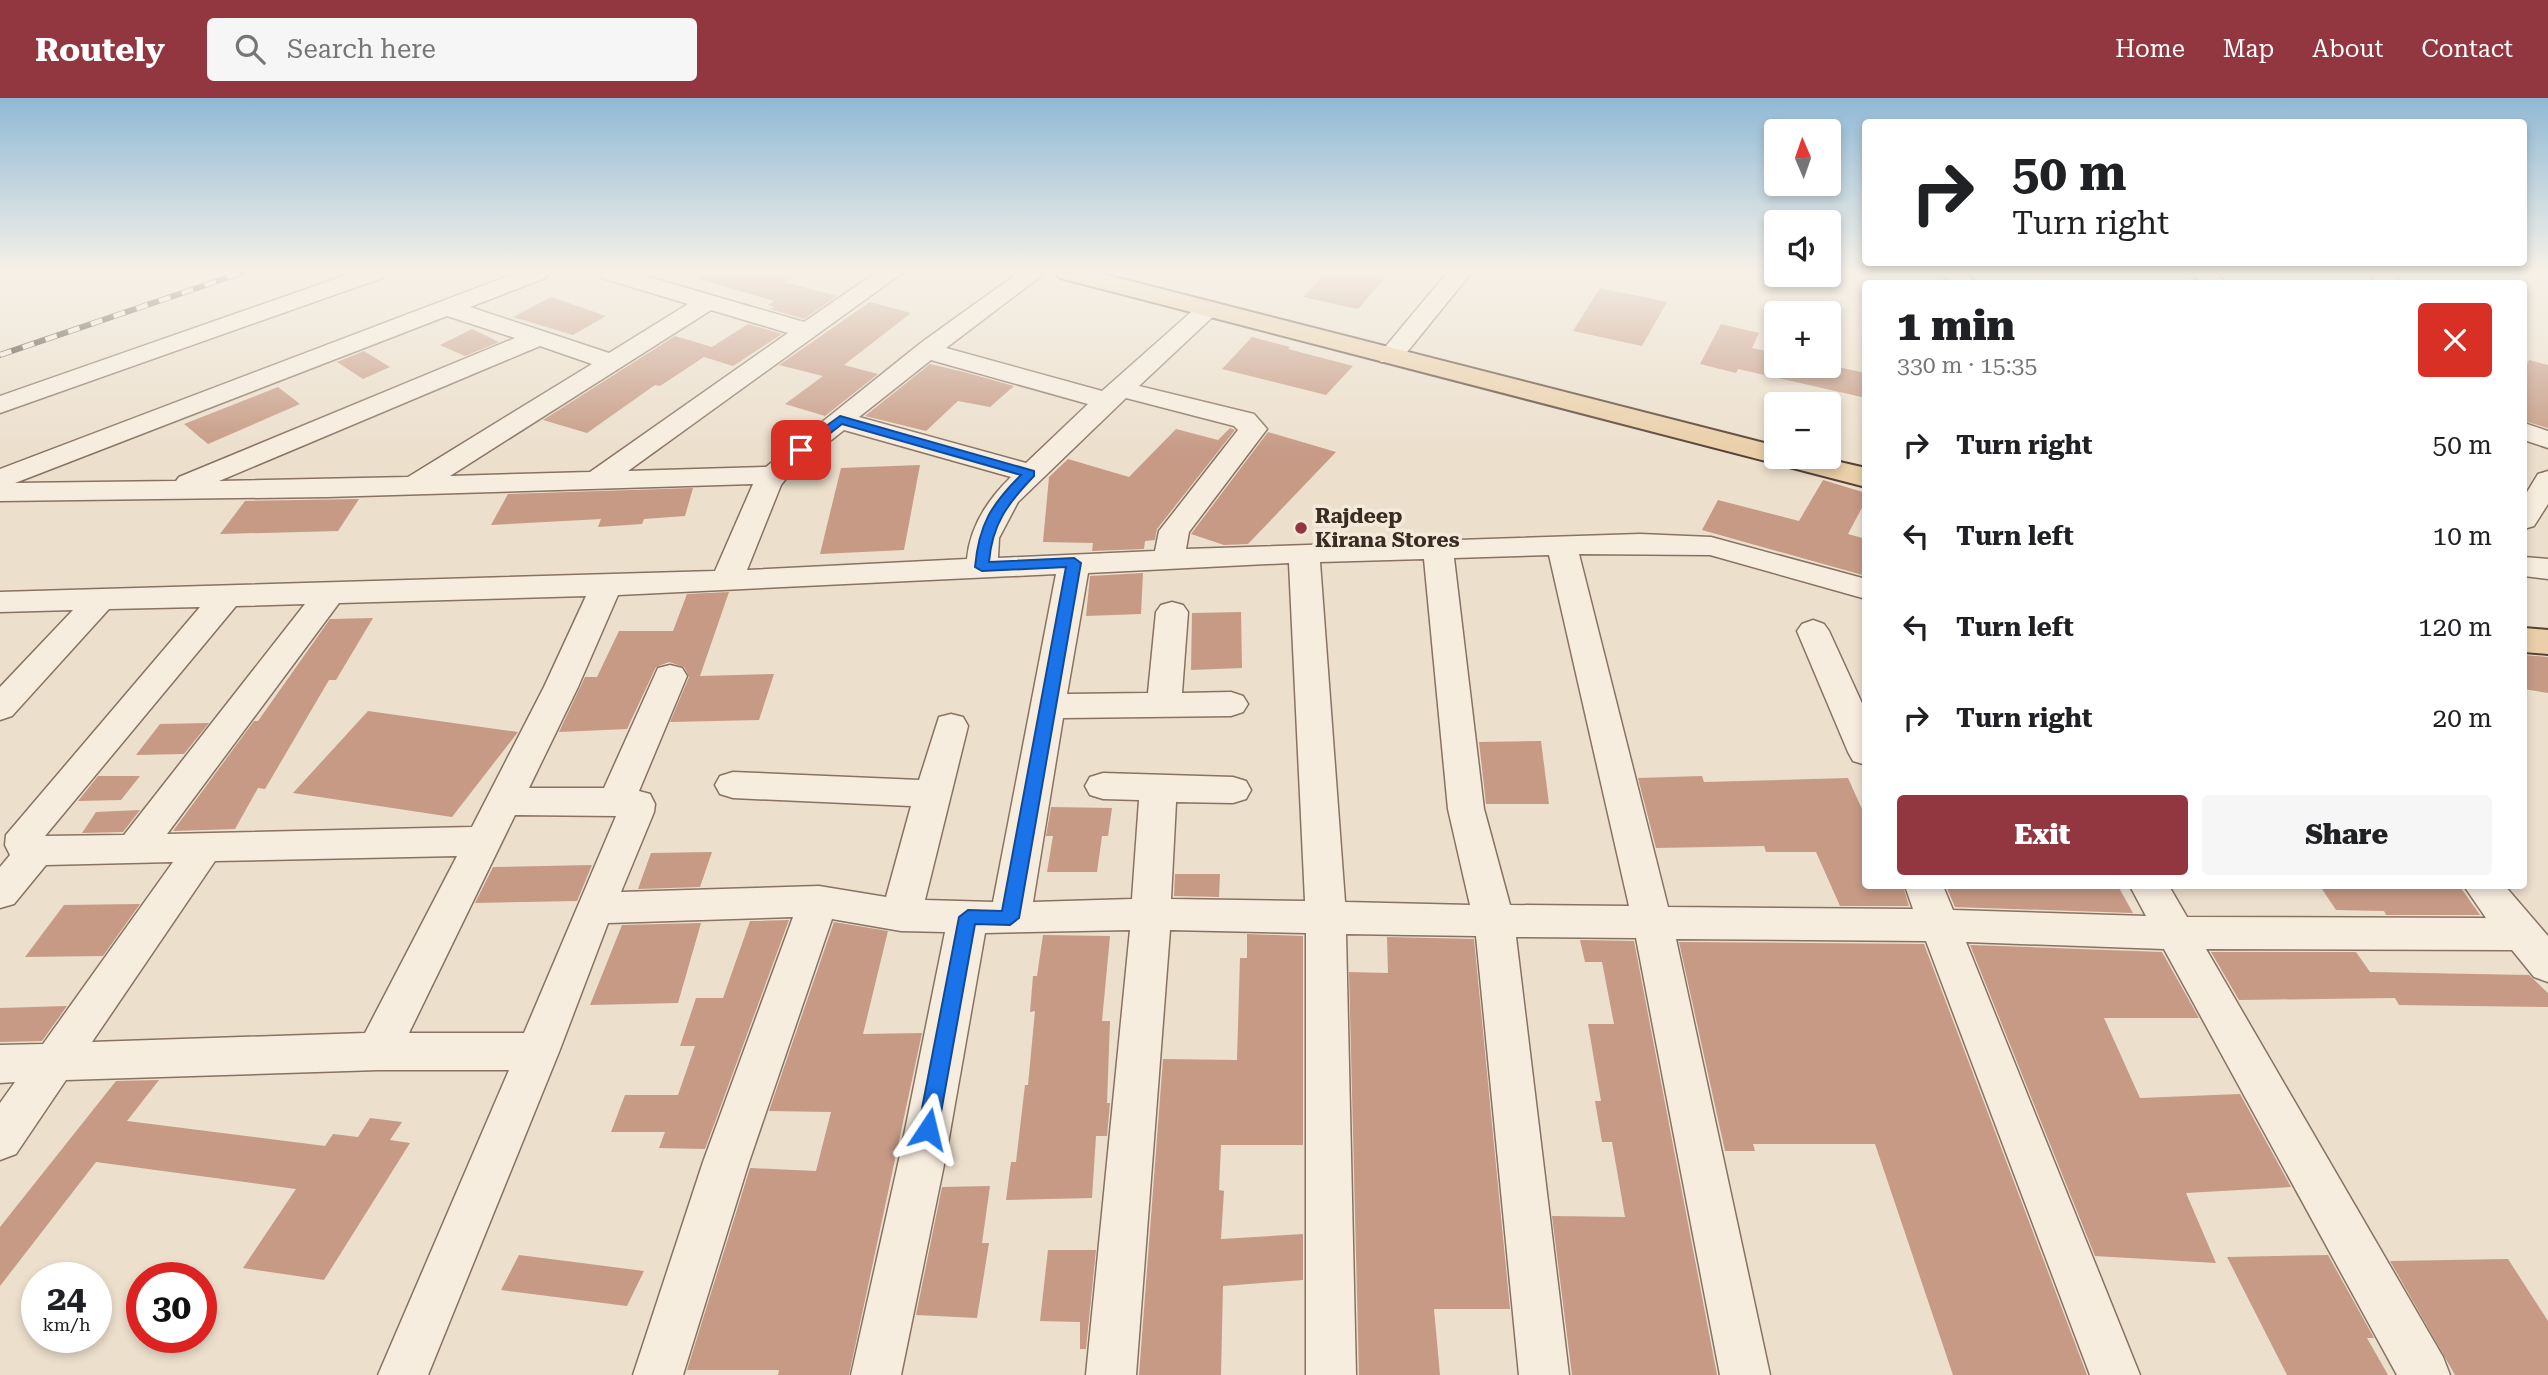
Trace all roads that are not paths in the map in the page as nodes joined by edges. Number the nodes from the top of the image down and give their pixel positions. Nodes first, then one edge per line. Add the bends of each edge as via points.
1 (205, 333) edge
2 (384, 333) edge
3 (522, 333) edge
4 (659, 333) edge
5 (805, 333) edge
6 (952, 333) edge
7 (1183, 333) edge
8 (1311, 333) edge
9 (1329, 333) edge
10 (1410, 333) edge
11 (538, 338) junction
12 (927, 351) junction
13 (1395, 351) junction
14 (612, 362) junction
15 (1114, 395) junction
16 (0, 405) edge
17 (840, 420) junction
18 (2527, 432) edge
19 (1764, 435) edge
20 (2548, 440) edge
21 (1764, 452) edge
22 (1841, 454) edge
23 (1862, 459) edge
24 (1830, 469) edge
25 (1029, 474) junction
26 (772, 475) junction
27 (1862, 477) edge
28 (0, 479) edge
29 (598, 479) junction
30 (2548, 480) edge
31 (415, 485) junction
32 (173, 490) junction
33 (0, 492) edge
34 (2527, 515) edge
35 (1562, 547) junction
36 (1438, 551) junction
37 (1304, 553) junction
38 (1169, 559) junction
39 (1074, 563) junction
40 (982, 567) junction
41 (2527, 567) edge
42 (2548, 569) edge
43 (727, 580) junction
44 (606, 586) junction
45 (1862, 588) edge
46 (329, 594) junction
47 (227, 596) junction
48 (101, 599) junction
49 (0, 602) edge
50 (1172, 612) dead end
51 (1813, 631) dead end
52 (670, 676) dead end
53 (1231, 704) dead end
54 (1164, 705) junction
55 (1048, 706) junction
56 (0, 708) edge
57 (951, 726) dead end
58 (1862, 743) edge
59 (733, 785) dead end
60 (1103, 786) dead end
61 (1158, 788) junction
62 (1233, 790) dead end
63 (933, 794) junction
64 (504, 801) junction
65 (616, 802) junction
66 (484, 841) junction
67 (205, 846) junction
68 (135, 848) junction
69 (36, 851) junction
70 (1925, 889) edge
71 (2151, 889) edge
72 (2486, 889) edge
73 (0, 893) edge
74 (819, 901) junction
75 (594, 908) junction
76 (1151, 914) junction
77 (901, 915) junction
78 (989, 918) junction
79 (1326, 918) junction
80 (1494, 921) junction
81 (1653, 923) junction
82 (1942, 927) junction
83 (2176, 933) junction
84 (2523, 934) junction
85 (2548, 965) edge
86 (378, 1051) junction
87 (538, 1052) junction
88 (56, 1062) junction
89 (0, 1064) edge
90 (0, 1140) edge
91 (403, 1375) edge
92 (658, 1375) edge
93 (876, 1375) edge
94 (1111, 1375) edge
95 (1331, 1375) edge
96 (1544, 1375) edge
97 (1745, 1375) edge
98 (2115, 1375) edge
99 (2425, 1375) edge

1 - 16 street
2 - 28 street
3 - 11 street
4 - 14 street
5 - 29 street
6 - 12 street
7 - 15 street
8 - 13 main road
9 - 13 main road
10 - 13 street
11 - 14 street
11 - 32 street
12 - 15 street
12 - 17 street
13 - 19 main road
13 - 21 main road
14 - 31 street
15 - 25 street
15 - 38 street via 1244,420 1253,429 1174,531
17 - 25 street
17 - 26 street
18 - 20 street
22 - 23 main road
24 - 27 main road
25 - 40 street via 990,522
26 - 29 street
26 - 43 street
29 - 31 street
30 - 34 street
31 - 32 street
32 - 33 street
35 - 36 street
35 - 45 street via 1711,546
35 - 81 street
36 - 37 street
36 - 80 street via 1466,809
37 - 38 street
37 - 79 street
38 - 39 street
39 - 40 street
39 - 55 street
40 - 43 street
41 - 42 street
43 - 44 street
44 - 46 street
44 - 64 street
46 - 47 street
46 - 68 street
47 - 48 street
47 - 69 street via 25,835 24,845
48 - 49 street
48 - 56 street
50 - 54 street
51 - 58 street
52 - 65 street
53 - 54 street
54 - 55 street
55 - 78 street
57 - 63 street
59 - 63 street
60 - 61 street
61 - 62 street
61 - 76 street
63 - 77 street
64 - 65 street
64 - 66 street
65 - 75 street via 637,804 636,812
66 - 67 street
66 - 86 street
67 - 68 street
67 - 88 street
68 - 69 street
69 - 73 street
70 - 82 street
71 - 83 street
72 - 84 street
74 - 75 street
74 - 77 street
74 - 92 street via 726,1162
75 - 87 street
76 - 78 street
76 - 79 street
76 - 94 street
77 - 78 street
78 - 93 street via 923,1155
79 - 80 street
79 - 95 street
80 - 81 street
80 - 96 street
81 - 82 street
81 - 97 street
82 - 83 street
82 - 98 street
83 - 84 street
83 - 99 street
84 - 85 street
86 - 87 street
86 - 88 street
87 - 91 street
88 - 89 street
88 - 90 street

